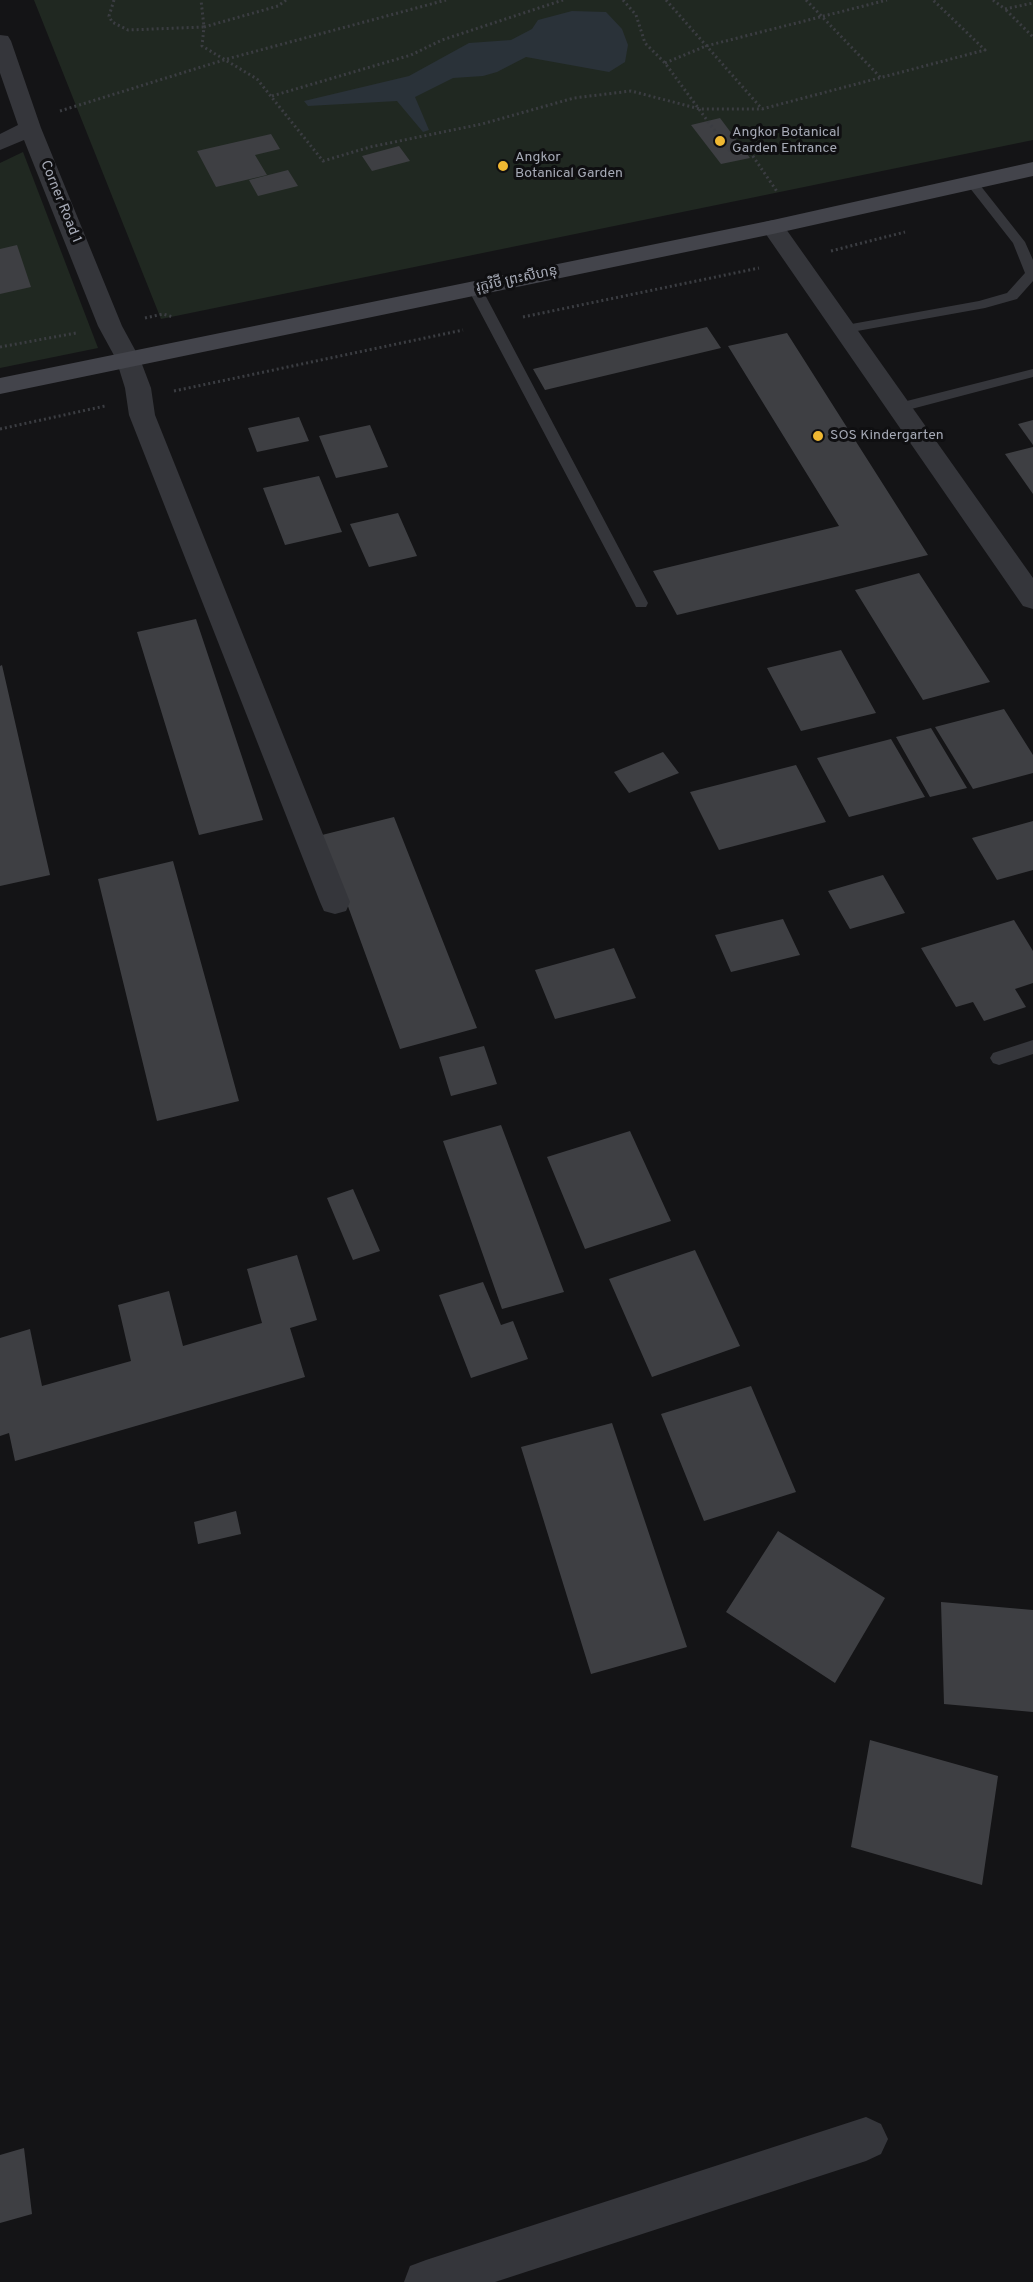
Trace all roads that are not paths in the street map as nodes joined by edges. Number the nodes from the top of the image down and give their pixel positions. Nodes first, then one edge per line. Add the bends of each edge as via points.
1 (0, 41) edge
2 (30, 128) junction
3 (0, 142) edge
4 (1033, 169) edge
5 (972, 183) junction
6 (773, 227) junction
7 (475, 289) junction
8 (846, 328) junction
9 (128, 359) junction
10 (1033, 373) edge
11 (0, 386) edge
12 (900, 407) junction
13 (1033, 599) edge
14 (641, 603) dead end
15 (335, 902) dead end
16 (1033, 1047) edge
17 (999, 1058) dead end
18 (866, 2139) dead end
19 (426, 2282) edge

1 - 2 street, Corner Road 1
2 - 3 street
2 - 9 street, Corner Road 1 via 110,326
4 - 5 street, រុក្ខវិថី ព្រះសីហនុ
5 - 6 street, រុក្ខវិថី ព្រះសីហនុ
5 - 8 lane via 1019,242 1032,274 1012,296
6 - 7 street, រុក្ខវិថី ព្រះសីហនុ
6 - 8 street
7 - 9 street, រុក្ខវិថី ព្រះសីហនុ
7 - 14 lane
8 - 12 street
9 - 11 street, រុក្ខវិថី ព្រះសីហនុ
9 - 15 street, Corner Road 1 via 142,415
10 - 12 lane
12 - 13 street
16 - 17 lane
18 - 19 street

